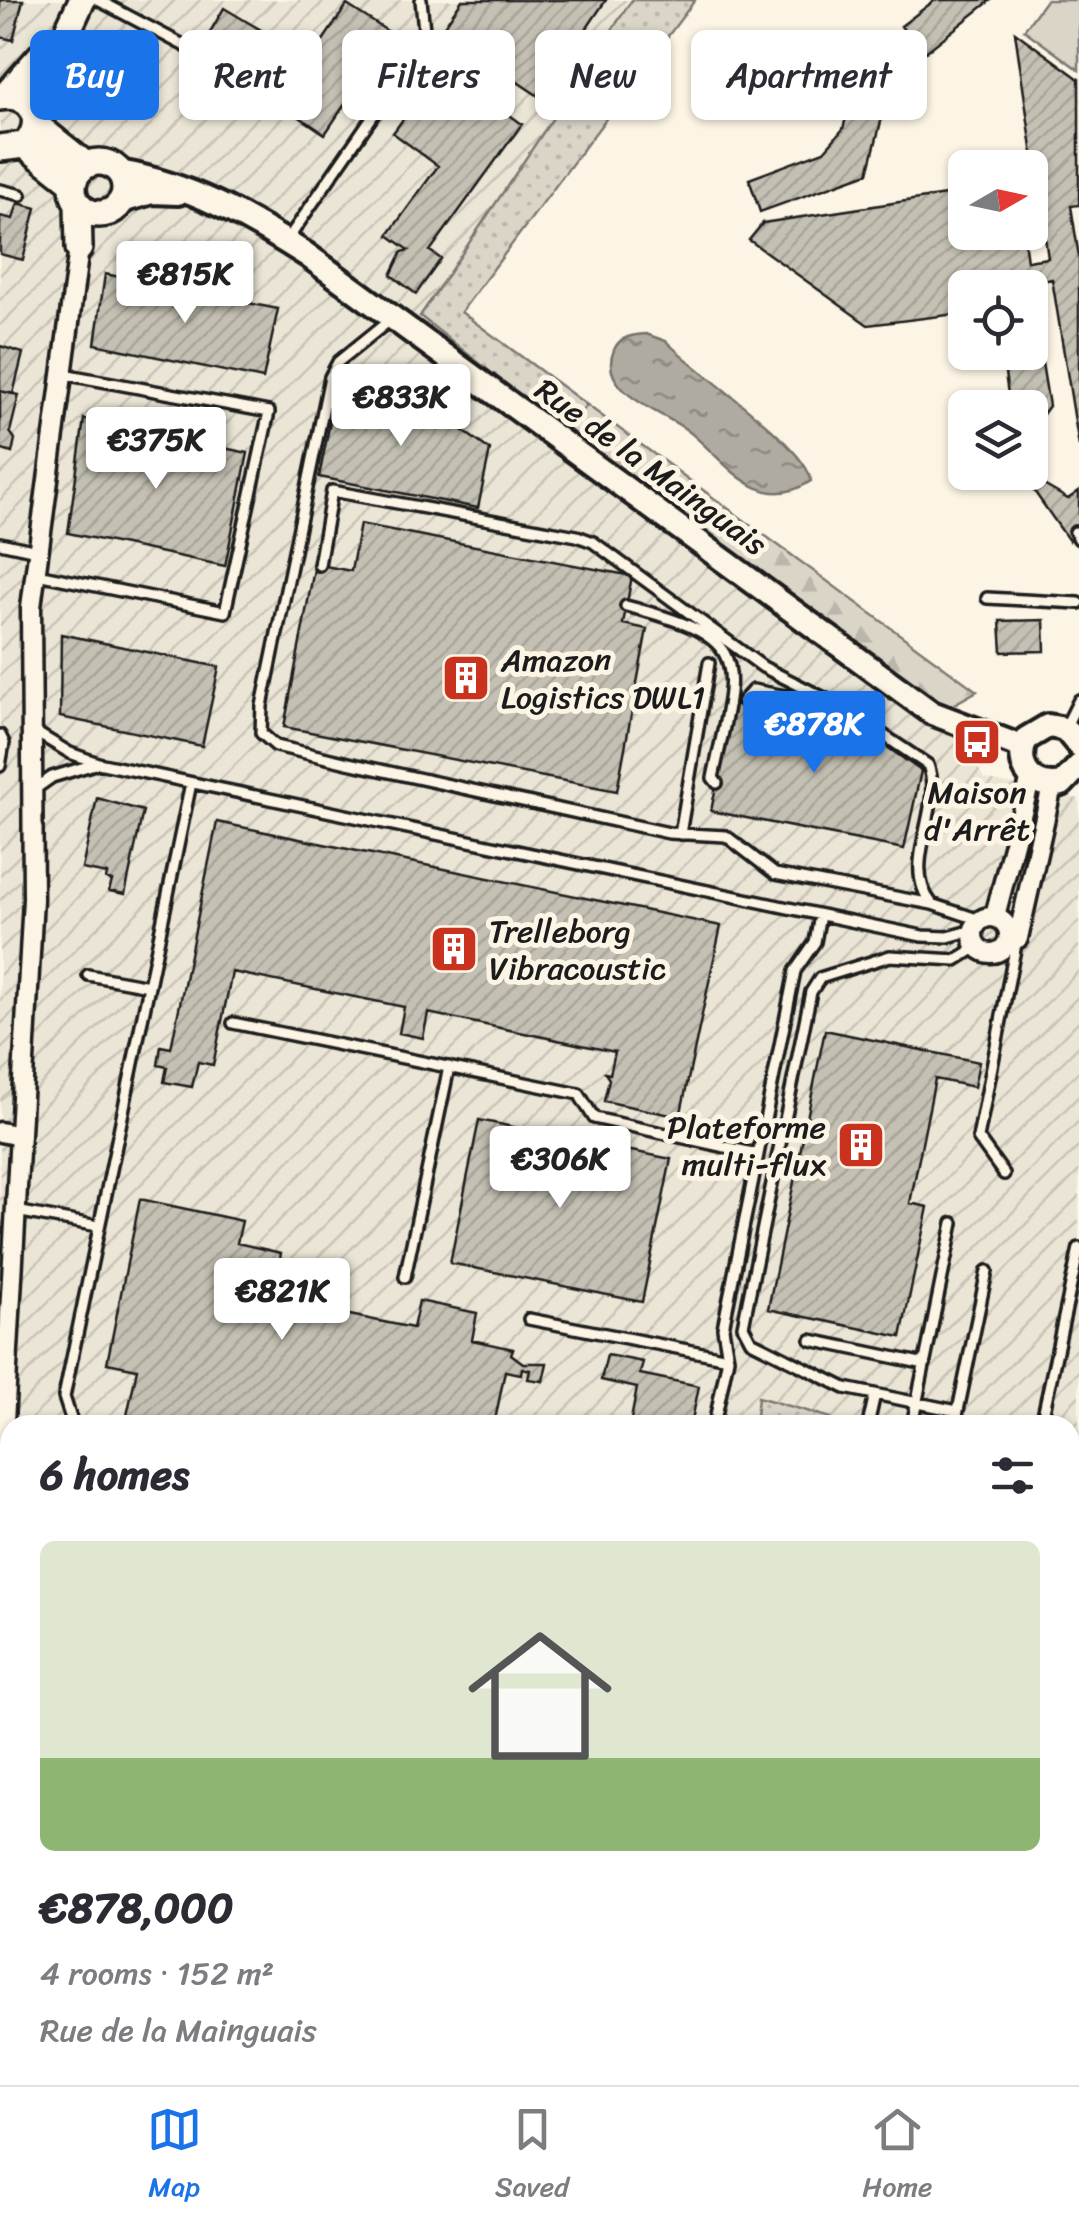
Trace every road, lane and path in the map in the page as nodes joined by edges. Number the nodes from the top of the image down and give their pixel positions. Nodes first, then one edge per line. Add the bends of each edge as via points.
1 (98, 0) edge
2 (422, 0) edge
3 (76, 12) edge
4 (179, 43) edge
5 (3, 96) edge
6 (24, 132) edge
7 (120, 172) junction
8 (79, 184) junction
9 (0, 190) edge
10 (197, 194) junction
11 (22, 195) dead end
12 (114, 207) junction
13 (286, 242) junction
14 (80, 248) junction
15 (392, 318) junction
16 (62, 374) junction
17 (0, 543) edge
18 (37, 551) junction
19 (318, 565) dead end
20 (34, 573) junction
21 (987, 598) dead end
22 (1079, 603) edge
23 (626, 606) dead end
24 (709, 663) dead end
25 (743, 700) dead end
26 (1079, 700) edge
27 (840, 706) junction
28 (32, 730) junction
29 (0, 735) edge
30 (1072, 737) edge
31 (1022, 747) junction
32 (98, 762) junction
33 (0, 766) edge
34 (1078, 769) edge
35 (717, 782) dead end
36 (1041, 782) junction
37 (192, 783) junction
38 (32, 790) junction
39 (680, 834) junction
40 (932, 904) junction
41 (820, 915) junction
42 (981, 929) junction
43 (1012, 940) junction
44 (88, 976) dead end
45 (148, 986) junction
46 (232, 1023) dead end
47 (449, 1067) junction
48 (0, 1132) edge
49 (20, 1136) junction
50 (757, 1154) junction
51 (1004, 1174) dead end
52 (16, 1211) junction
53 (953, 1223) dead end
54 (98, 1226) junction
55 (1079, 1248) edge
56 (987, 1271) dead end
57 (405, 1277) dead end
58 (529, 1319) dead end
59 (811, 1340) dead end
60 (728, 1358) junction
61 (925, 1364) junction
62 (875, 1394) junction
63 (917, 1403) junction
64 (958, 1411) junction
65 (4, 1415) edge
66 (70, 1415) edge
67 (716, 1415) edge
68 (870, 1415) edge
69 (914, 1415) edge
70 (957, 1415) edge
71 (1043, 1415) edge
72 (0, 1762) edge
73 (0, 1776) edge

1 - 4 lane
2 - 13 lane via 424,40
3 - 5 main road
3 - 6 main road
5 - 6 main road via 21,97
6 - 8 main road
7 - 8 main road via 104,162
7 - 10 street, Rue de la Mainguais
7 - 12 main road via 125,186
8 - 12 main road via 90,213
8 - 14 main road
9 - 11 lane
10 - 12 street, Rue de la Mainguais via 152,192
10 - 13 street, Rue de la Mainguais
12 - 14 main road
13 - 15 street, Rue de la Mainguais
14 - 16 street
15 - 31 street, Rue de la Mainguais via 932,713
15 - 39 lane via 330,376 261,733 276,746
16 - 18 street
16 - 20 lane via 269,412 225,612
17 - 18 lane
18 - 20 street
19 - 27 lane via 332,491 577,536 763,667
20 - 28 street
21 - 22 lane
23 - 35 lane via 684,621 723,650 731,684
24 - 39 lane
25 - 27 lane via 753,690
26 - 30 lane
27 - 40 lane via 928,765 934,786 919,876
28 - 32 lane via 70,754
28 - 38 street
29 - 33 lane
30 - 31 street via 1039,728
31 - 36 street via 1023,766
32 - 37 lane
32 - 38 lane via 52,776
34 - 36 street via 1062,784
36 - 42 street
36 - 43 street
37 - 41 lane
37 - 45 lane
38 - 49 street
39 - 40 lane via 726,836 775,874
40 - 42 lane
41 - 42 lane via 936,938
41 - 50 lane via 816,942 795,970
42 - 43 street via 1006,925
42 - 43 street via 993,953
42 - 62 lane via 956,960 890,956 820,978 811,992 743,1326 752,1341 845,1388
43 - 51 lane via 978,1138
44 - 45 lane
45 - 54 lane
46 - 47 lane
47 - 50 lane via 579,1094 594,1118
47 - 57 lane
48 - 49 street
49 - 52 street
50 - 60 lane via 723,1328
52 - 54 lane
52 - 65 street
53 - 61 lane
54 - 66 lane via 64,1397
55 - 71 lane
56 - 64 lane
58 - 60 lane
59 - 61 lane
60 - 67 lane
61 - 63 lane
62 - 63 lane
62 - 68 lane
63 - 64 lane
63 - 69 lane
64 - 70 lane
72 - 73 street

